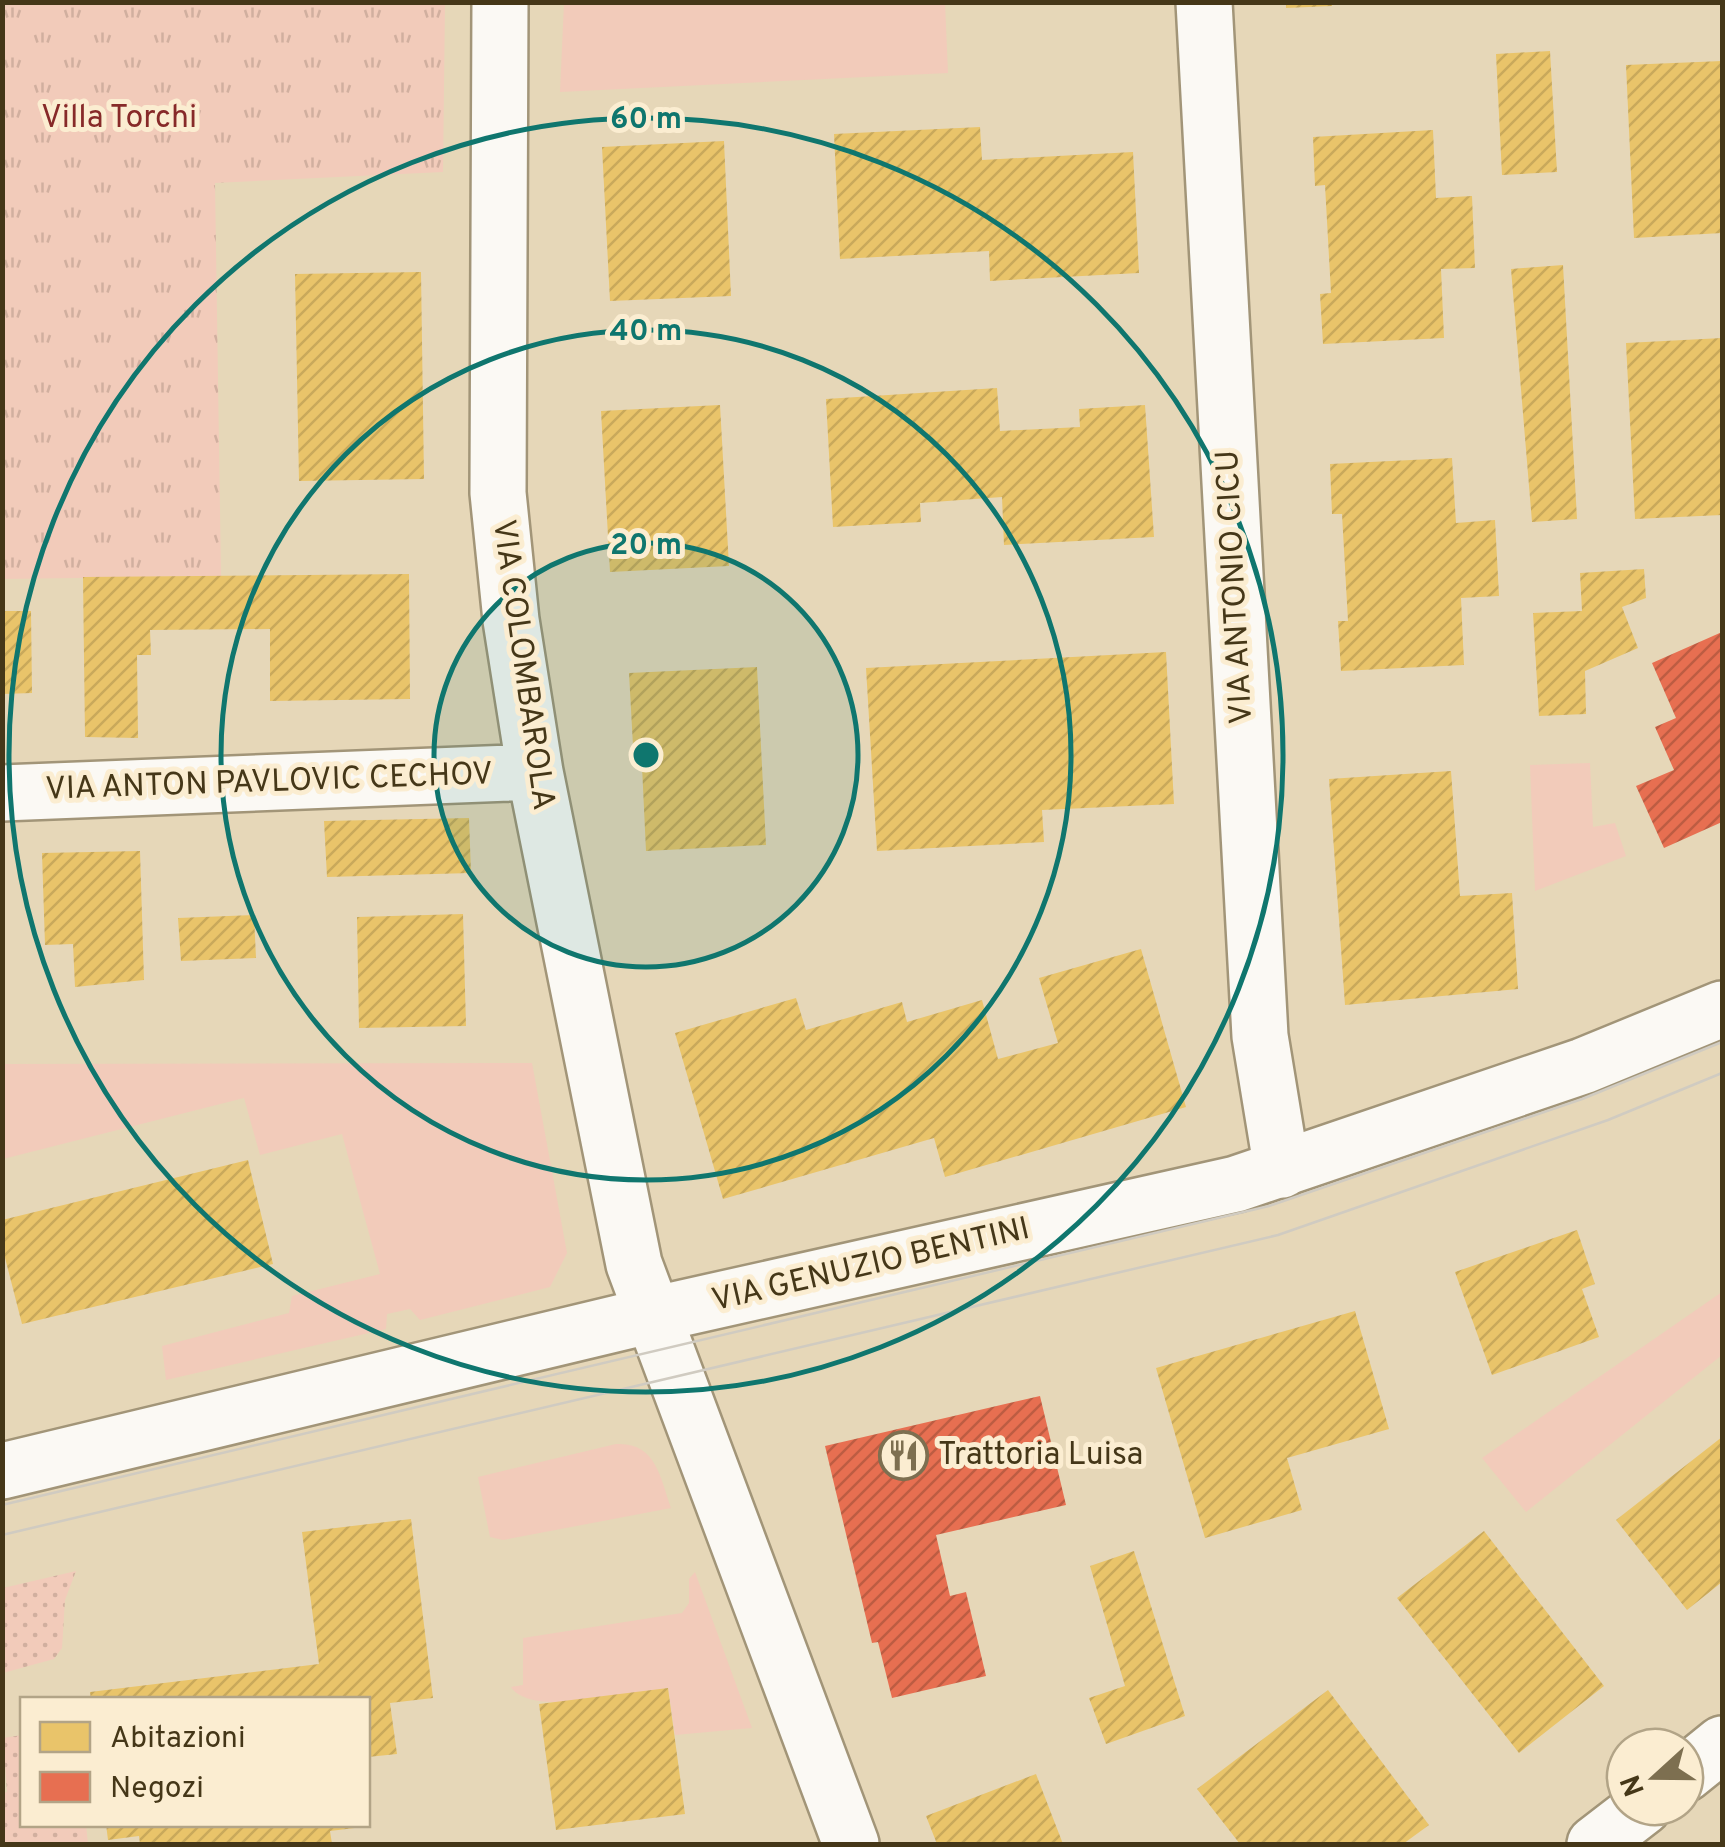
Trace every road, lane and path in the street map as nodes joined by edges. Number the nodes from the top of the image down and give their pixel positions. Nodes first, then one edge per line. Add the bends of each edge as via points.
1 (500, 2) edge
2 (1204, 2) edge
3 (536, 772) junction
4 (2, 793) edge
5 (1722, 1009) edge
6 (1282, 1170) junction
7 (652, 1315) junction
8 (2, 1471) edge
9 (1617, 1827) edge
10 (851, 1844) edge
11 (1595, 1844) edge

1 - 3 street, VIA COLOMBAROLA via 498,493
2 - 6 street, VIA ANTONIO CICU via 1260,1036
3 - 4 street, VIA ANTON PAVLOVIC CECHOV
3 - 7 street, VIA COLOMBAROLA via 613,1176
5 - 6 street, VIA GENUZIO BENTINI via 1600,1060
6 - 7 street, VIA GENUZIO BENTINI
7 - 8 street, VIA GENUZIO BENTINI
7 - 10 street, VIA COLOMBAROLA
9 - 11 street

